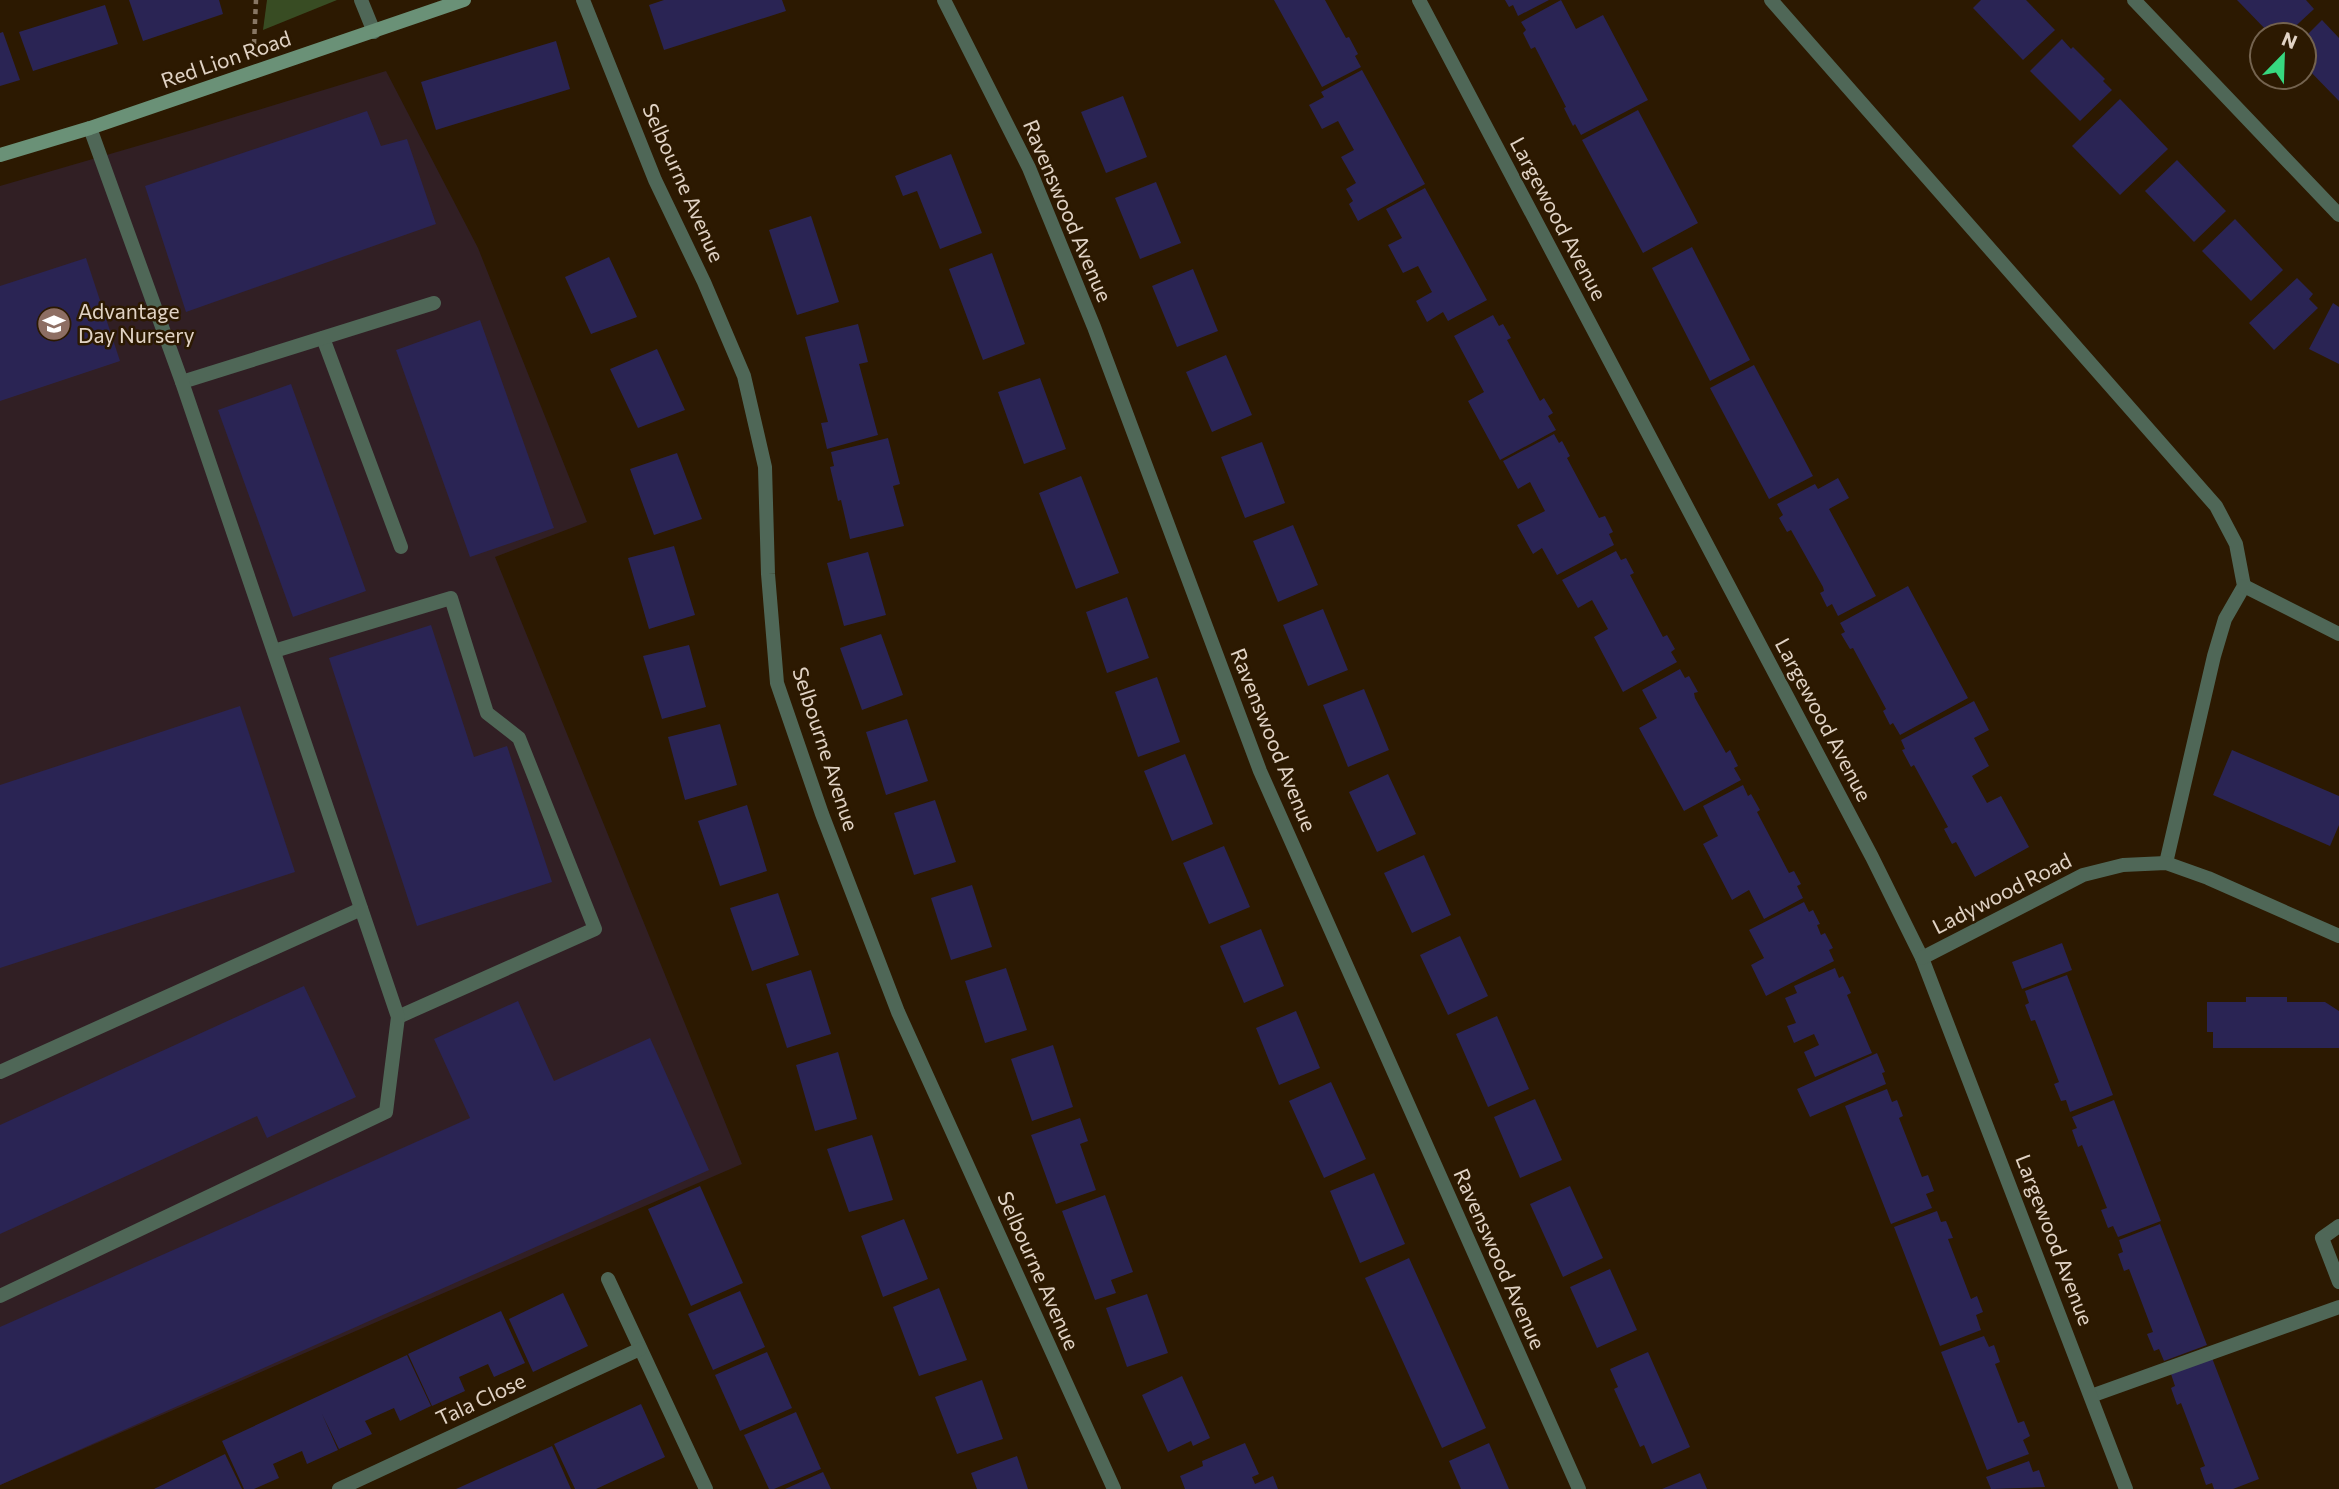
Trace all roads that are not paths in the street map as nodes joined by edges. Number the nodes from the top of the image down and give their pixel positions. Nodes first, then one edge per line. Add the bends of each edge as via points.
1 (361, 0) edge
2 (464, 0) edge
3 (583, 0) edge
4 (944, 0) edge
5 (1419, 0) edge
6 (1771, 0) edge
7 (2134, 0) edge
8 (373, 32) junction
9 (90, 128) junction
10 (0, 155) edge
11 (2339, 215) edge
12 (435, 303) dead end
13 (323, 338) junction
14 (182, 382) junction
15 (401, 547) dead end
16 (2244, 586) junction
17 (2339, 634) edge
18 (274, 651) junction
19 (2166, 863) junction
20 (361, 909) junction
21 (2339, 936) edge
22 (1922, 958) junction
23 (398, 1017) junction
24 (0, 1072) edge
25 (2339, 1226) edge
26 (608, 1279) dead end
27 (2339, 1282) edge
28 (0, 1296) edge
29 (2339, 1307) edge
30 (640, 1349) junction
31 (2091, 1396) junction
32 (339, 1489) edge
33 (706, 1489) edge
34 (1114, 1489) edge
35 (1579, 1489) edge
36 (2126, 1489) edge

1 - 8 street
2 - 8 street, Red Lion Road
3 - 34 street, Selbourne Avenue via 655,180 744,376 765,467 777,683 822,814 898,1012
4 - 35 street, Ravenswood Avenue via 1028,168 1094,327 1260,771
5 - 22 street, Largewood Avenue
6 - 16 street via 2216,506 2236,544
7 - 11 street
8 - 9 street, Red Lion Road
9 - 10 street, Red Lion Road
9 - 14 street
12 - 13 street
13 - 14 street
13 - 15 street
14 - 18 street
16 - 17 street
16 - 19 street via 2225,619 2214,656
18 - 20 street
18 - 23 street via 451,598 486,713 519,738 595,929
19 - 21 street, Ladywood Road
19 - 22 street, Ladywood Road via 2123,865 2083,875
20 - 23 street
20 - 24 street
22 - 31 street, Largewood Avenue
23 - 28 street via 386,1112
25 - 27 street via 2322,1238
26 - 30 street
29 - 31 street
30 - 32 street, Tala Close
30 - 33 street
31 - 36 street, Largewood Avenue

